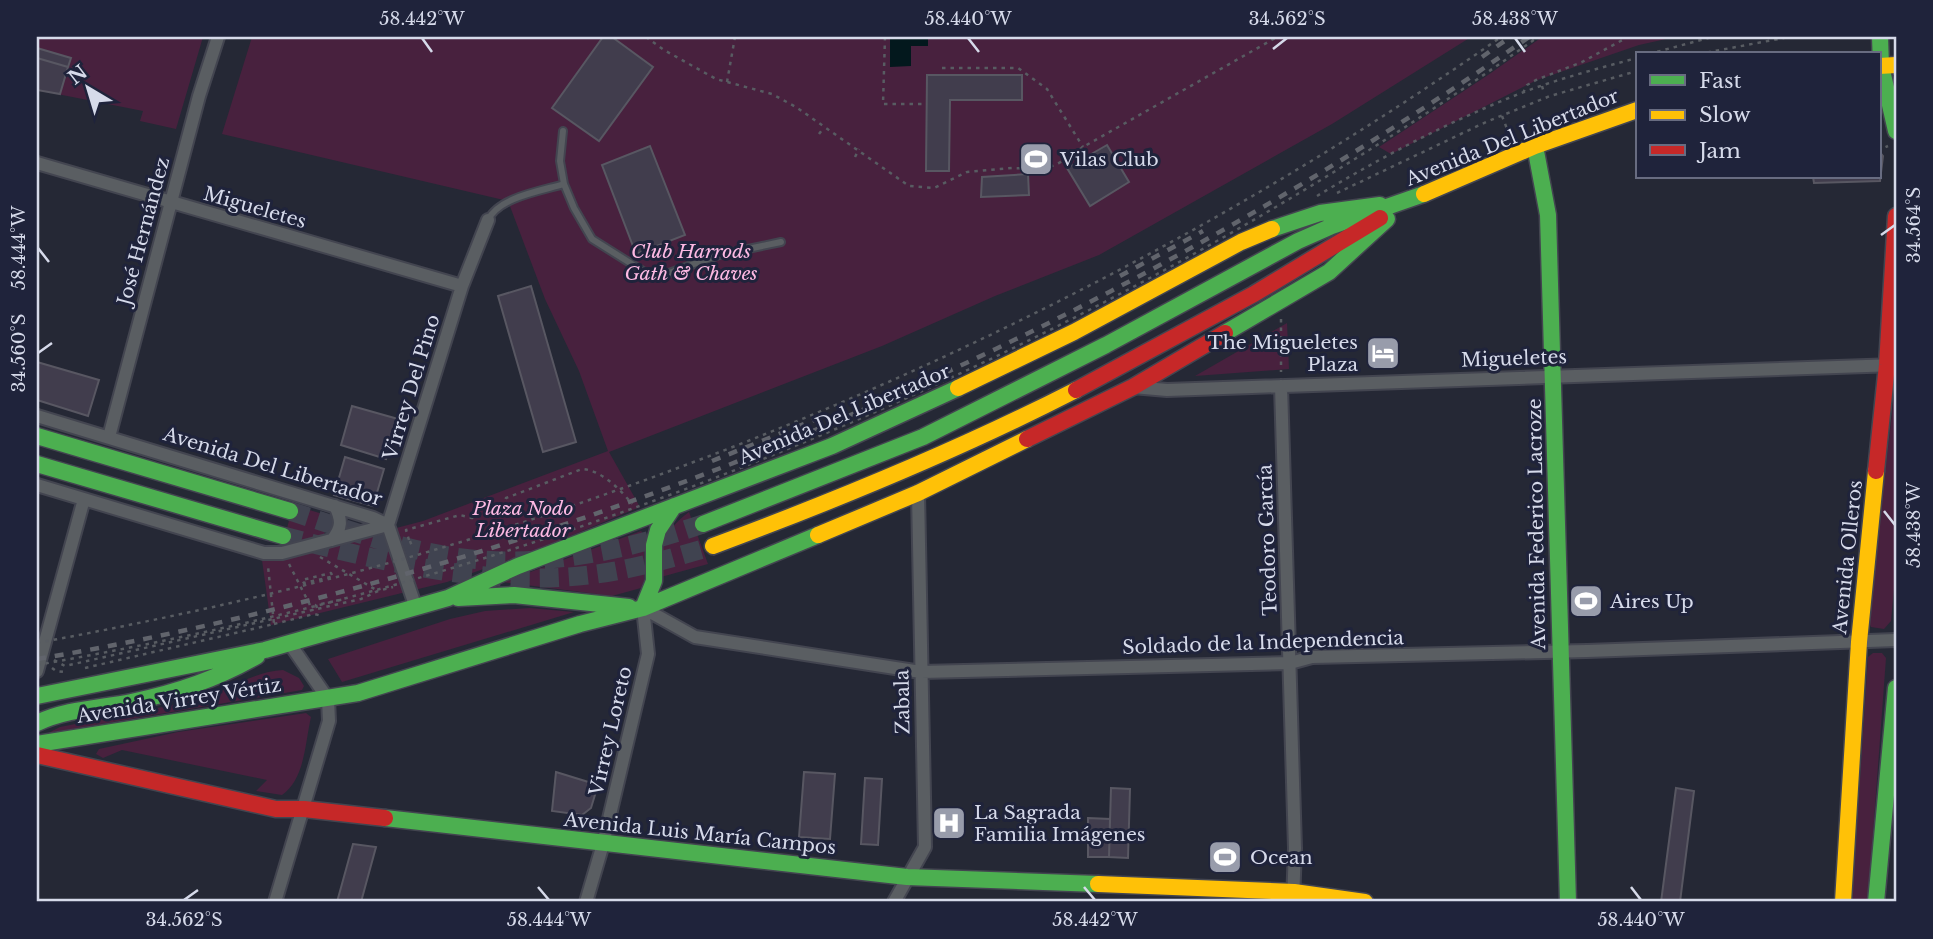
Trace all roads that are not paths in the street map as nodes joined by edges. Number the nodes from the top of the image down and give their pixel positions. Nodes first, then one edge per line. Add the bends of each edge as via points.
1 (218, 37) edge
2 (1880, 37) edge
3 (1885, 66) edge
4 (1636, 110) edge
5 (563, 131) dead end
6 (1896, 131) edge
7 (1535, 146) junction
8 (37, 163) edge
9 (564, 184) junction
10 (171, 203) junction
11 (1402, 203) junction
12 (1896, 216) edge
13 (488, 220) joint
14 (781, 242) dead end
15 (462, 286) junction
16 (1892, 365) edge
17 (1553, 376) junction
18 (1281, 386) junction
19 (1133, 387) junction
20 (37, 416) edge
21 (37, 436) edge
22 (108, 437) junction
23 (37, 464) edge
24 (37, 485) edge
25 (918, 494) junction
26 (84, 499) junction
27 (335, 506) junction
28 (674, 506) junction
29 (290, 511) tunnel mouth
30 (704, 524) tunnel mouth
31 (388, 525) junction
32 (283, 536) tunnel mouth
33 (329, 546) junction
34 (713, 546) tunnel mouth
35 (448, 598) junction
36 (416, 607) junction
37 (643, 608) junction
38 (1896, 640) edge
39 (1859, 642) junction
40 (290, 643) junction
41 (265, 650) junction
42 (1560, 651) junction
43 (1290, 663) junction
44 (38, 664) edge
45 (920, 672) junction
46 (1896, 688) edge
47 (37, 696) edge
48 (328, 699) junction
49 (37, 723) edge
50 (37, 744) edge
51 (37, 755) edge
52 (304, 809) junction
53 (603, 844) junction
54 (907, 877) junction
55 (1293, 897) edge
56 (275, 902) edge
57 (586, 902) edge
58 (894, 902) edge
59 (1365, 902) edge
60 (1568, 902) edge
61 (1843, 902) edge
62 (1876, 902) edge

1 - 10 street, José Hernández
2 - 3 main road
3 - 6 main road
4 - 7 main road, Avenida Del Libertador
5 - 9 lane via 560,161
7 - 11 main road, Avenida Del Libertador
7 - 17 main road, Avenida Federico Lacroze via 1548,215
8 - 10 street, Migueletes
9 - 13 lane via 501,204
9 - 14 lane via 592,239 646,273 670,273 719,255
10 - 15 street, Migueletes
10 - 22 street, José Hernández
11 - 19 main road, Avenida Del Libertador via 1329,272
11 - 28 main road, Avenida Del Libertador via 1320,213 1283,224 910,411
11 - 30 main road, Avenida Del Libertador via 1298,241 1106,345 923,436
11 - 34 main road, Avenida Del Libertador via 1263,289 1055,401 833,501
12 - 16 main road, Avenida Olleros
13 - 15 street, Virrey Del Pino
15 - 31 street, Virrey Del Pino
16 - 17 street, Migueletes
16 - 39 main road, Avenida Olleros
17 - 18 street, Migueletes
17 - 42 main road, Avenida Federico Lacroze
18 - 19 street, Migueletes
18 - 43 street, Teodoro García
19 - 25 main road, Avenida Del Libertador
20 - 22 street, Avenida Del Libertador
21 - 29 main road, Avenida Del Libertador
22 - 27 street, Avenida Del Libertador
23 - 32 main road
24 - 26 street, Avenida Del Libertador
25 - 37 main road, Avenida Del Libertador
25 - 45 street, Zabala
26 - 33 street, Avenida Del Libertador via 264,553
26 - 44 street
27 - 31 street, Avenida Del Libertador
27 - 33 street via 340,531
28 - 35 main road, Avenida Del Libertador
28 - 37 main road via 658,530 654,580
31 - 33 street, Avenida Del Libertador
31 - 36 street
35 - 36 main road, Avenida Del Libertador
35 - 37 main road via 514,595
36 - 40 main road, Avenida Del Libertador
37 - 45 street, Soldado de la Independencia via 695,638
37 - 48 main road, Avenida Del Libertador
37 - 53 street, Virrey Loreto via 648,654
38 - 39 street, Soldado de la Independencia
39 - 42 street, Soldado de la Independencia
39 - 61 main road, Avenida Olleros
40 - 41 main road, Avenida Virrey Vértiz
40 - 48 street
41 - 47 main road, Avenida Virrey Vértiz
41 - 49 main road via 232,672 176,693 52,716
42 - 43 street, Soldado de la Independencia via 1312,657
42 - 60 main road, Avenida Federico Lacroze
43 - 45 street, Soldado de la Independencia
43 - 55 street, Teodoro García
45 - 54 street, Zabala via 925,846
46 - 62 main road
48 - 50 main road, Avenida Virrey Vértiz
48 - 52 street via 329,720
51 - 52 main road, Avenida Luis María Campos via 276,809
52 - 53 main road, Avenida Luis María Campos
52 - 56 street
53 - 54 main road, Avenida Luis María Campos
53 - 57 street, Virrey Loreto
54 - 55 main road, Avenida Luis María Campos
54 - 58 street, Zabala
55 - 59 main road, Avenida Luis María Campos

